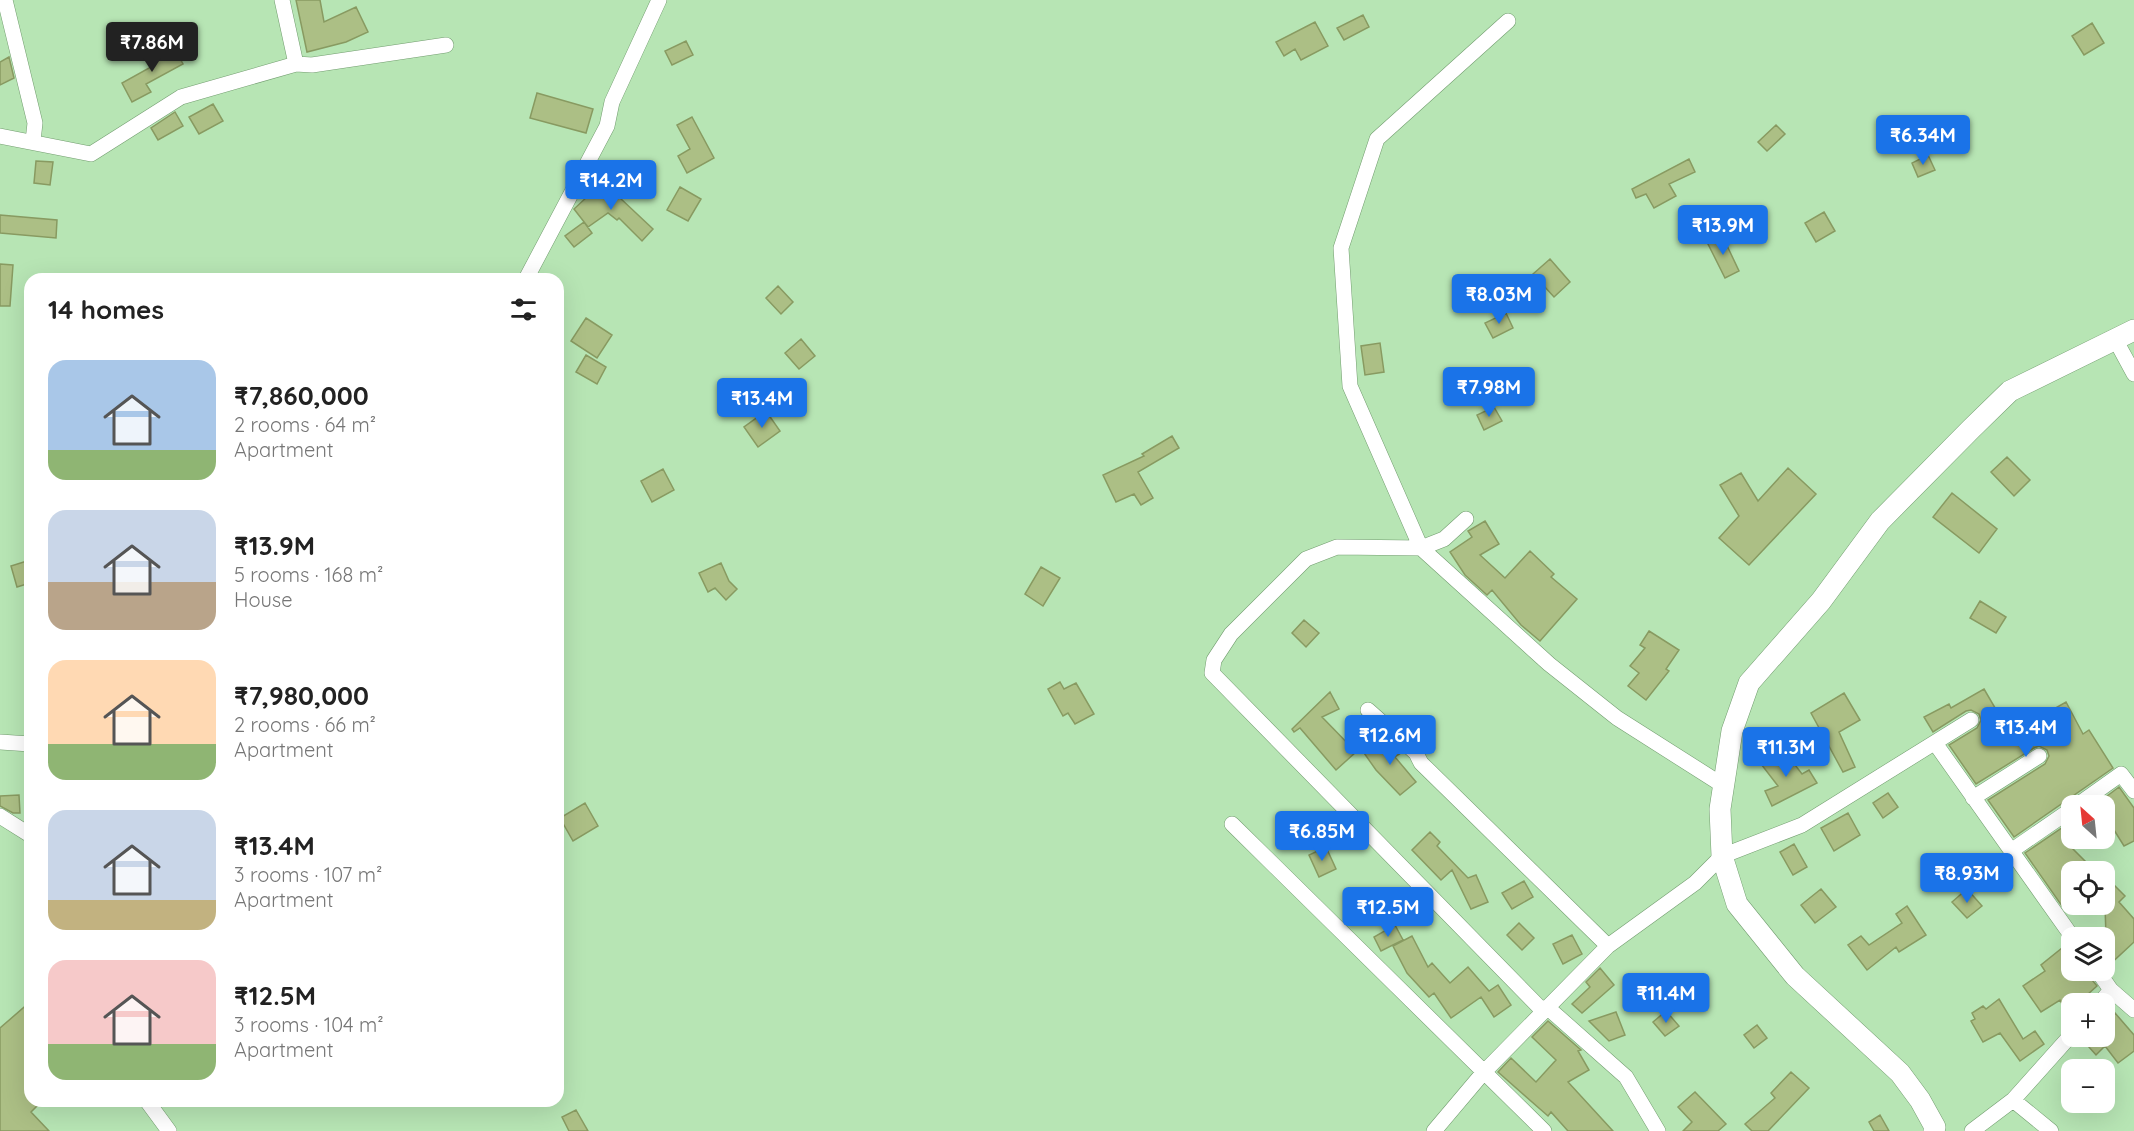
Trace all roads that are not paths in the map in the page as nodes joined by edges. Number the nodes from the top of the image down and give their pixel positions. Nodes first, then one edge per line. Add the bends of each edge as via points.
1 (5, 0) edge
2 (282, 0) edge
3 (658, 0) edge
4 (1508, 21) dead end
5 (446, 45) dead end
6 (296, 64) junction
7 (0, 136) edge
8 (33, 141) junction
9 (529, 273) edge
10 (2125, 334) edge
11 (2134, 374) edge
12 (1466, 519) dead end
13 (1421, 548) junction
14 (1368, 710) dead end
15 (1971, 720) dead end
16 (0, 742) edge
17 (1935, 743) junction
18 (24, 744) edge
19 (2039, 756) dead end
20 (1724, 786) junction
21 (2134, 791) edge
22 (2091, 795) edge
23 (1973, 798) junction
24 (0, 816) edge
25 (2061, 817) edge
26 (1232, 824) dead end
27 (24, 831) edge
28 (2011, 851) junction
29 (1722, 856) junction
30 (2065, 927) edge
31 (1608, 946) junction
32 (2105, 981) edge
33 (2111, 990) junction
34 (2108, 993) edge
35 (1545, 1009) junction
36 (2134, 1010) edge
37 (2061, 1046) edge
38 (1482, 1073) junction
39 (2013, 1100) junction
40 (151, 1107) edge
41 (169, 1131) edge
42 (1434, 1131) edge
43 (1544, 1131) edge
44 (1658, 1131) edge
45 (1934, 1131) edge
46 (1972, 1131) edge
47 (2050, 1131) edge

1 - 8 street via 35,123
2 - 6 street
3 - 9 street via 612,102 607,126
4 - 13 street via 1377,139 1341,248 1350,386
5 - 6 street via 312,65
6 - 8 street via 181,97 91,154
7 - 8 street
10 - 11 street
10 - 20 main road via 2010,391 1880,521 1821,601 1749,683 1732,731
12 - 13 street via 1444,539
13 - 20 street via 1549,664 1617,718
13 - 35 street via 1337,547 1306,559 1231,634 1214,660 1212,673
14 - 31 street
15 - 17 street
16 - 18 street
17 - 23 street
17 - 29 street via 1802,825
19 - 23 street
20 - 29 main road via 1720,809
21 - 22 street via 2121,774
23 - 28 street
24 - 27 street
25 - 28 street
26 - 38 street
28 - 30 street
29 - 31 street via 1695,883
29 - 45 main road via 1737,904 1795,976 1900,1073 1920,1100
31 - 35 street
32 - 33 street
33 - 34 street
33 - 36 street
35 - 38 street
35 - 44 street via 1626,1077
37 - 39 street
38 - 42 street
38 - 43 street
39 - 46 street
39 - 47 street
40 - 41 street

